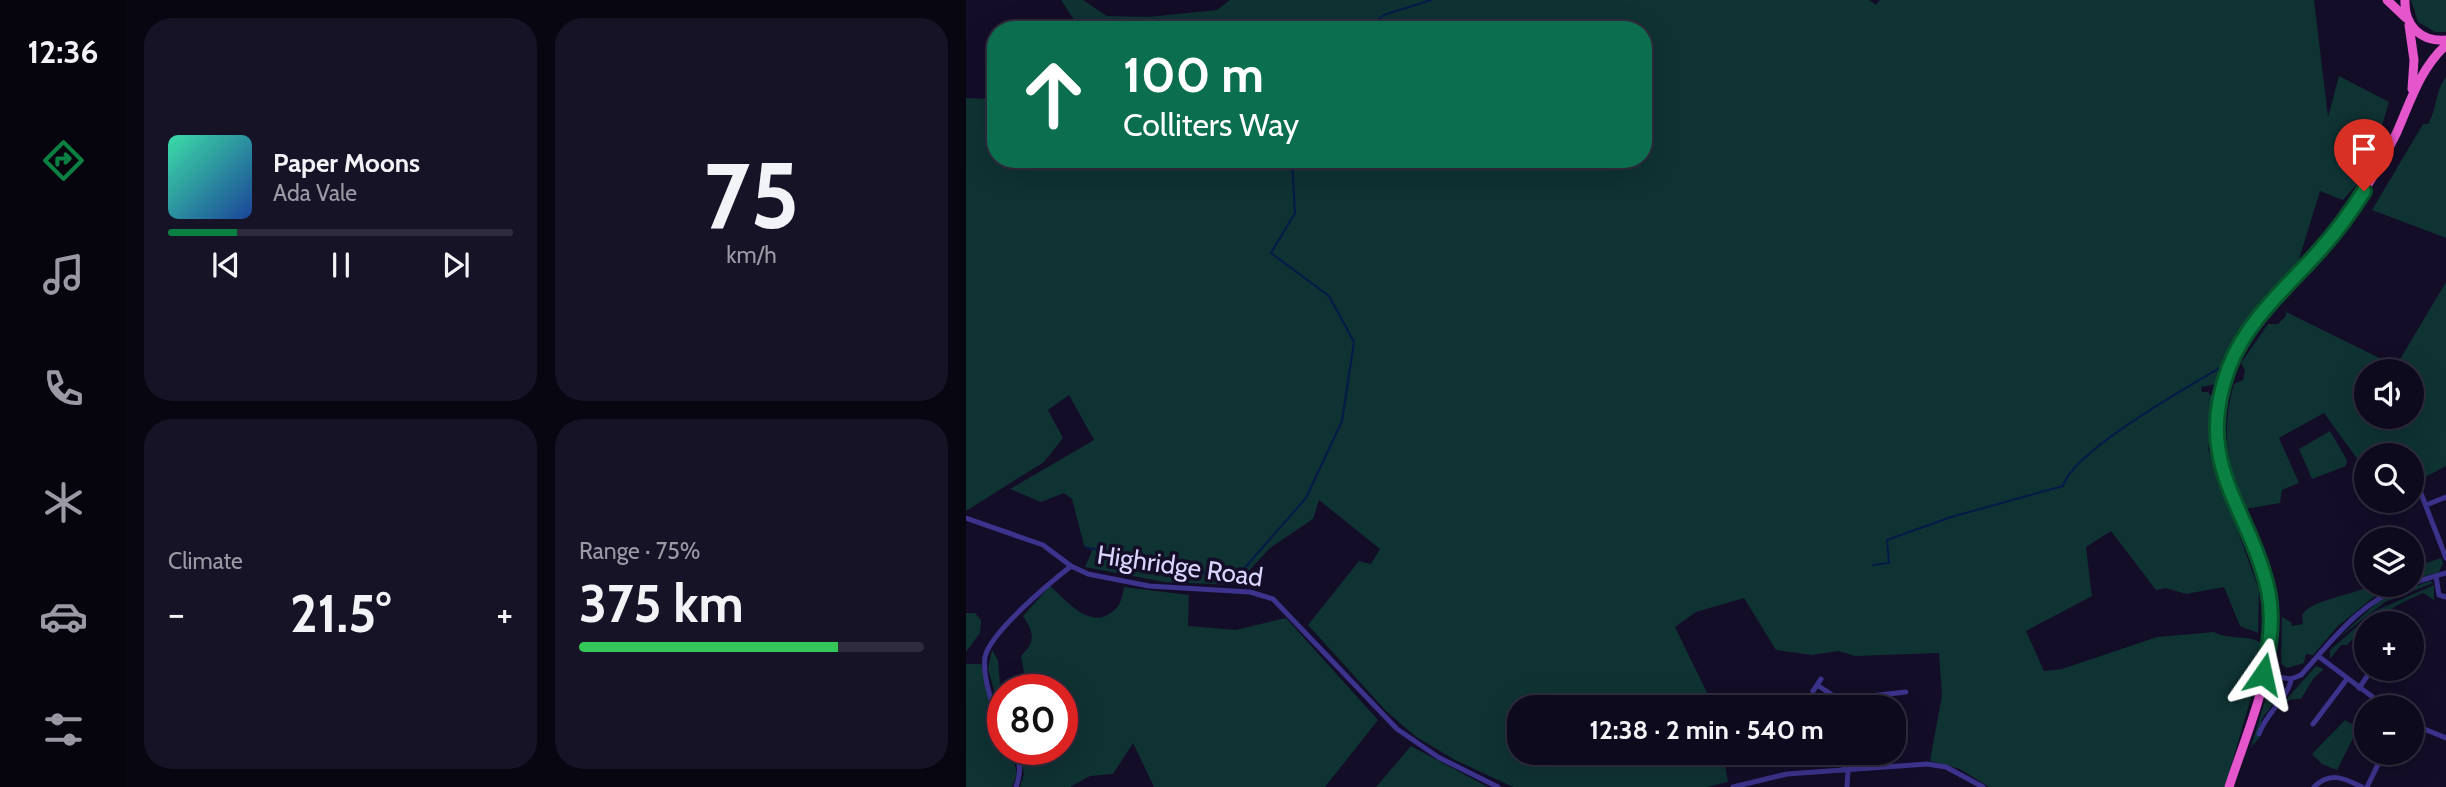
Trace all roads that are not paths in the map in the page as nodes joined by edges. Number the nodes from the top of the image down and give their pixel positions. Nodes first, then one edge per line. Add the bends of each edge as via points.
1 (2387, 0) edge
2 (2405, 0) edge
3 (2408, 22) junction
4 (2446, 42) edge
5 (2411, 94) junction
6 (2446, 498) edge
7 (2424, 500) edge
8 (2426, 505) junction
9 (966, 518) edge
10 (2446, 558) edge
11 (1071, 566) junction
12 (2446, 573) edge
13 (2436, 576) junction
14 (2424, 580) edge
15 (2380, 597) edge
16 (2446, 597) edge
17 (2307, 657) dead end
18 (2316, 658) junction
19 (2263, 674) junction
20 (987, 675) edge
21 (2291, 679) junction
22 (2347, 680) junction
23 (2364, 681) edge
24 (1817, 685) dead end
25 (2359, 688) junction
26 (1906, 692) dead end
27 (1829, 695) edge
28 (1889, 695) edge
29 (2369, 695) edge
30 (2313, 724) dead end
31 (2424, 729) edge
32 (2259, 734) dead end
33 (2446, 738) edge
34 (1020, 765) edge
35 (1845, 765) edge
36 (2377, 765) edge
37 (1846, 770) junction
38 (1016, 787) edge
39 (1498, 787) edge
40 (1733, 787) edge
41 (1847, 787) edge
42 (1983, 787) edge
43 (2229, 787) edge
44 (2314, 787) edge
45 (2364, 787) edge

1 - 3 highway
2 - 3 highway
3 - 4 highway via 2425,37
3 - 5 highway via 2414,60
4 - 5 highway
5 - 19 highway via 2388,149 2354,206 2252,326 2228,370 2218,439 2222,470 2269,592 2271,627
6 - 8 street
7 - 8 street
8 - 10 street
9 - 11 street, Highridge Road via 1043,545
11 - 20 street via 1031,599 990,645 985,655
11 - 39 street, Highridge Road via 1088,574 1149,586 1250,592 1273,599 1396,729
12 - 13 street
13 - 14 street
13 - 16 street via 2439,595
15 - 18 street
17 - 18 street
18 - 21 street
18 - 22 street
19 - 21 street
19 - 43 highway
21 - 32 street
22 - 25 street
22 - 30 street
23 - 25 street
24 - 27 street
25 - 29 street
26 - 28 street
31 - 33 street
34 - 38 street
35 - 37 street
36 - 45 street
37 - 40 street via 1787,775
37 - 41 street
37 - 42 street via 1936,765
44 - 45 street via 2335,777

